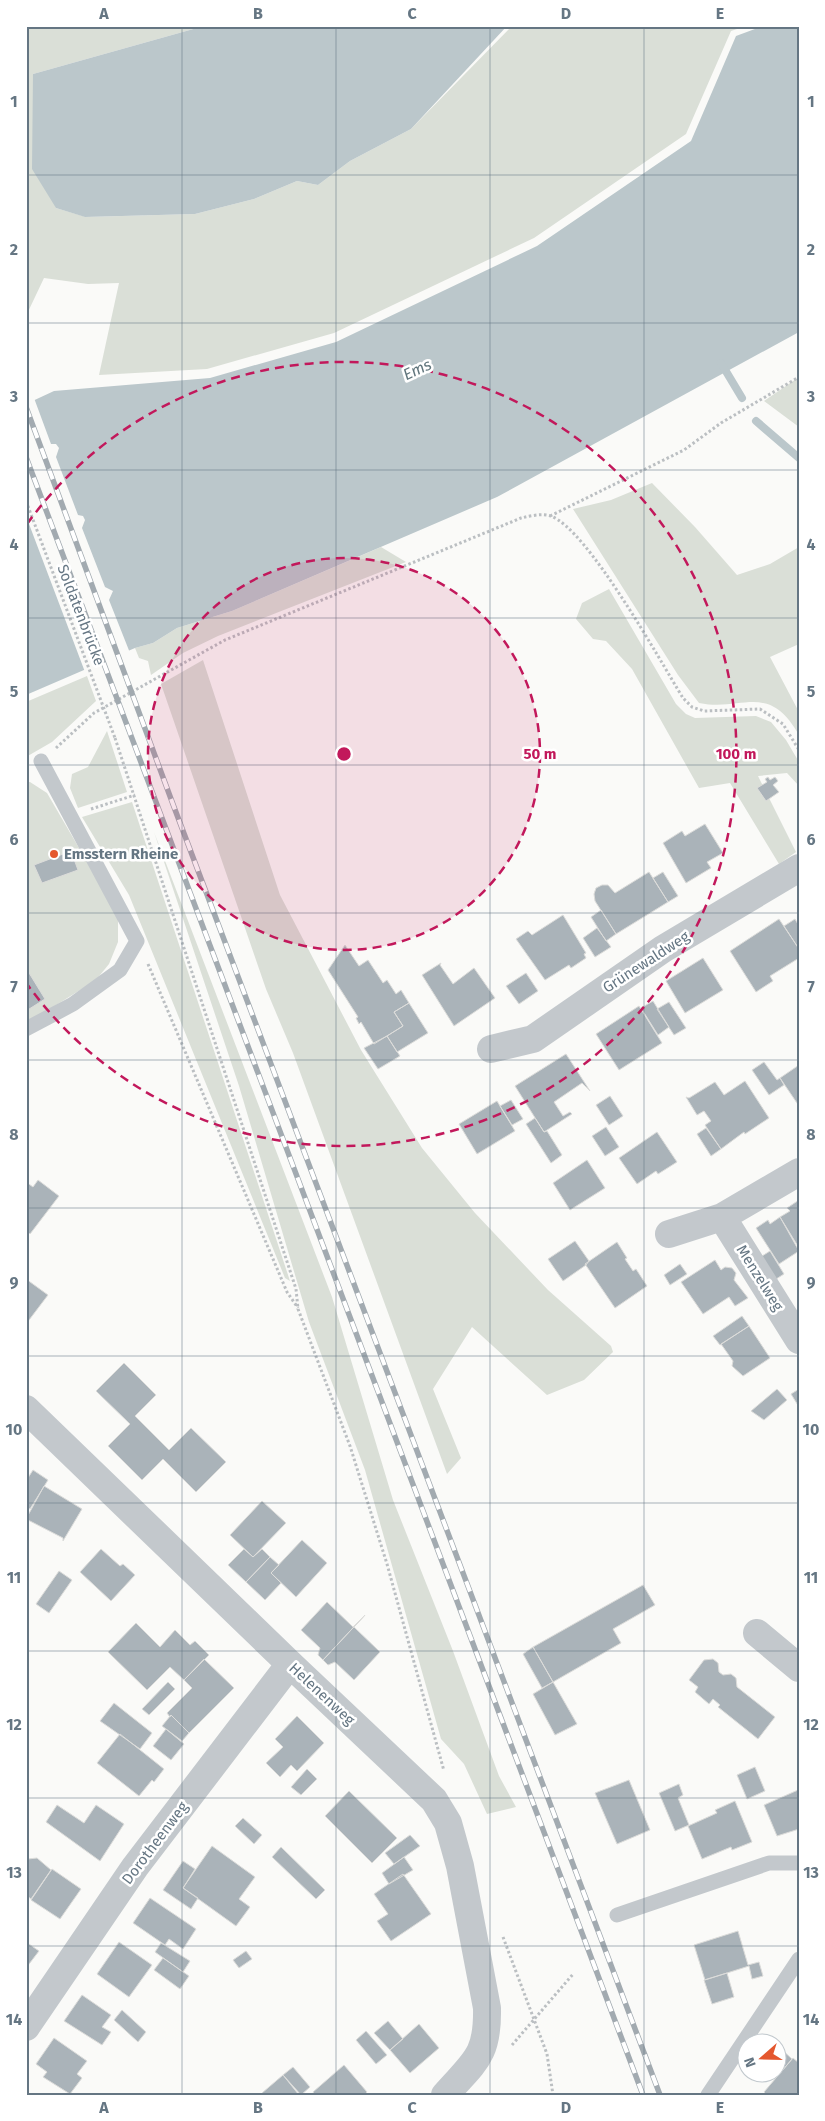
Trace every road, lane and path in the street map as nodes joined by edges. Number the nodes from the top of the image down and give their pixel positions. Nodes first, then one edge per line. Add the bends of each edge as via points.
1 (799, 377) edge
2 (26, 500) edge
3 (550, 516) junction
4 (799, 750) edge
5 (41, 761) joint
6 (136, 795) junction
7 (71, 815) junction
8 (799, 868) edge
9 (138, 941) junction
10 (26, 1029) edge
11 (491, 1049) dead end
12 (799, 1172) edge
13 (722, 1217) junction
14 (669, 1234) dead end
15 (298, 1309) junction
16 (799, 1340) edge
17 (26, 1408) edge
18 (757, 1633) dead end
19 (290, 1664) junction
20 (799, 1668) edge
21 (445, 1775) dead end
22 (799, 1863) edge
23 (617, 1915) dead end
24 (799, 1959) edge
25 (574, 1974) dead end
26 (26, 2027) edge
27 (445, 2095) edge
28 (553, 2095) edge
29 (708, 2095) edge

1 - 3 path via 721,423 684,450
2 - 6 path, Soldatenbrücke, bridge
3 - 4 path via 567,525 595,558 683,698 692,707 704,711 760,709 783,724
3 - 5 path via 521,518 225,640 94,712
5 - 7 lane
6 - 7 path
6 - 15 path, Soldatenbrücke via 293,1279
7 - 9 lane
8 - 11 street, Grünewaldweg via 663,949 532,1039
9 - 10 lane via 120,970 73,1004
9 - 15 path via 287,1292
12 - 13 street
13 - 14 street
13 - 16 street, Menzelweg
15 - 21 path via 353,1455 387,1564
17 - 19 street, Helenenweg
18 - 20 street
19 - 26 street, Dorotheenweg via 135,1867
19 - 27 street, Helenenweg via 434,1800 448,1823 460,1866 486,2008 487,2030 484,2048
22 - 23 lane via 769,1863
24 - 29 lane
25 - 28 path via 533,2020 547,2054

